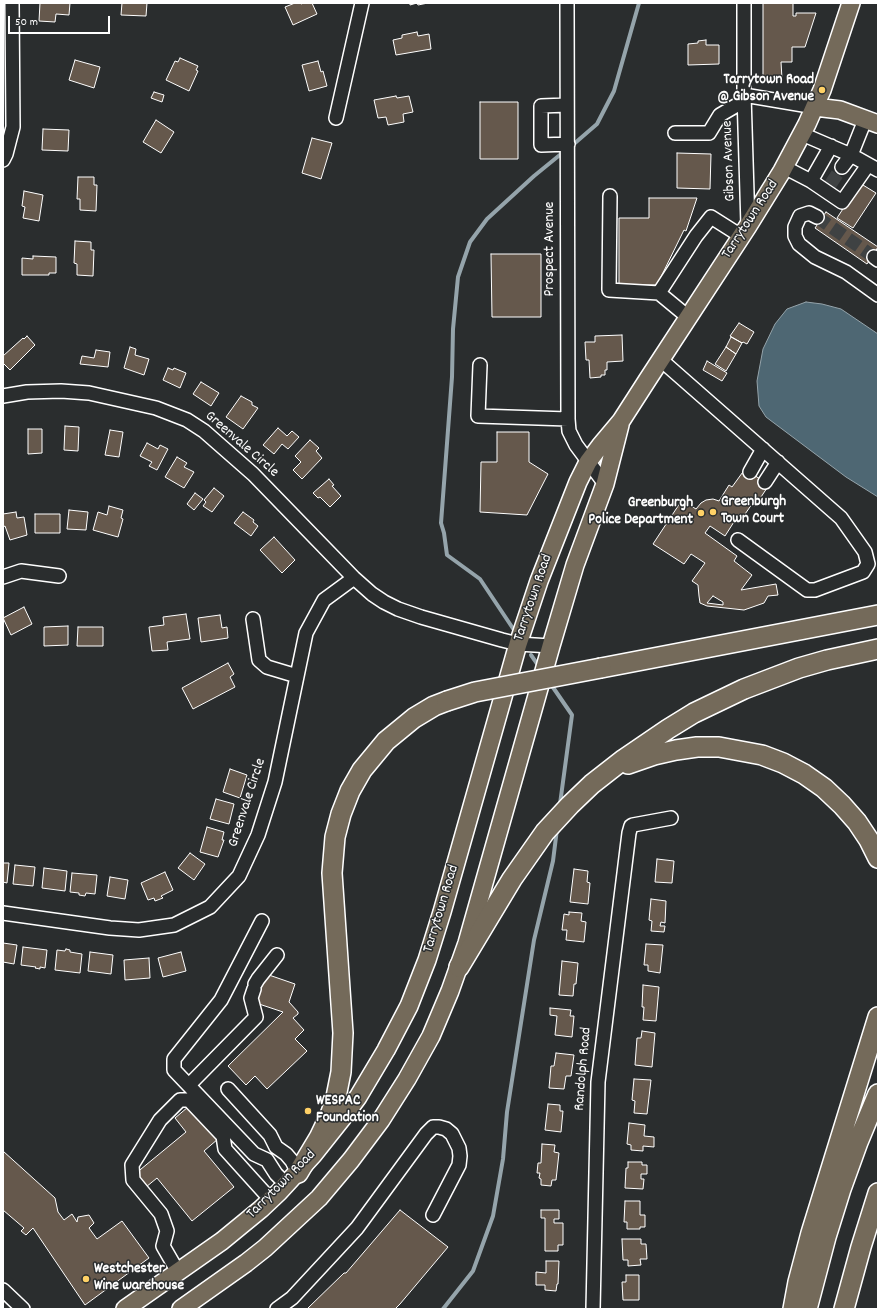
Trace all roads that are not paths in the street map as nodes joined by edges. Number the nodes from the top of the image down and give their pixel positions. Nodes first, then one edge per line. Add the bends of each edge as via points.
1 (12, 3) edge
2 (362, 3) edge
3 (567, 3) edge
4 (744, 3) edge
5 (851, 3) edge
6 (744, 98) junction
7 (567, 105) junction
8 (815, 107) junction
9 (336, 118) dead end
10 (872, 122) edge
11 (675, 133) dead end
12 (802, 134) junction
13 (568, 144) junction
14 (831, 146) junction
15 (851, 155) junction
16 (3, 160) edge
17 (784, 166) junction
18 (842, 167) tunnel mouth
19 (873, 167) edge
20 (811, 181) junction
21 (610, 196) dead end
22 (817, 217) tunnel mouth
23 (745, 231) junction
24 (659, 294) junction
25 (878, 295) edge
26 (688, 317) junction
27 (660, 359) junction
28 (480, 365) dead end
29 (3, 396) edge
30 (568, 419) junction
31 (622, 421) junction
32 (770, 456) junction
33 (588, 462) junction
34 (605, 484) junction
35 (738, 540) dead end
36 (59, 576) dead end
37 (3, 577) edge
38 (354, 578) junction
39 (878, 615) edge
40 (253, 619) dead end
41 (518, 644) junction
42 (551, 646) junction
43 (878, 649) edge
44 (297, 676) junction
45 (542, 680) junction
46 (570, 805) junction
47 (671, 818) dead end
48 (878, 858) edge
49 (3, 913) edge
50 (262, 921) dead end
51 (277, 955) dead end
52 (459, 967) junction
53 (878, 1017) edge
54 (189, 1085) junction
55 (228, 1089) dead end
56 (878, 1094) edge
57 (276, 1147) junction
58 (267, 1160) junction
59 (292, 1178) junction
60 (878, 1193) edge
61 (271, 1200) junction
62 (433, 1214) dead end
63 (178, 1272) junction
64 (3, 1290) edge
65 (23, 1309) edge
66 (126, 1309) edge
67 (182, 1309) edge
68 (277, 1309) edge
69 (593, 1309) edge
70 (793, 1309) edge
71 (807, 1309) edge
72 (844, 1309) edge

1 - 16 street via 13,127
2 - 9 street
3 - 7 street, Prospect Avenue
4 - 6 street, Gibson Avenue
5 - 8 main road, Tarrytown Road
6 - 8 street
6 - 11 street via 720,115 709,133
6 - 23 street, Gibson Avenue
7 - 13 street, Prospect Avenue
7 - 13 street via 541,106 541,145
8 - 10 main road via 840,110
8 - 12 main road, Tarrytown Road
10 - 15 street
12 - 14 street
12 - 17 main road, Tarrytown Road
13 - 30 street, Prospect Avenue
14 - 15 street
14 - 20 street
15 - 18 street
15 - 19 street
17 - 20 street
17 - 23 main road, Tarrytown Road
19 - 20 street via 842,202 828,188
21 - 24 street via 609,290
22 - 25 street via 808,213 800,216 795,227 795,236 799,244 815,257 846,272
23 - 24 street via 711,217
23 - 26 main road, Tarrytown Road
24 - 26 street
26 - 27 main road, Tarrytown Road
27 - 31 main road, Tarrytown Road
27 - 32 street
28 - 30 street via 478,416
29 - 38 street, Greenvale Circle via 54,391 89,393 156,408 187,420 204,431 253,474
30 - 33 street, Prospect Avenue via 576,445
31 - 33 main road, Tarrytown Road
31 - 34 main road, Tarrytown Road
32 - 32 street via 757,477
32 - 35 street via 842,518 865,552 868,564 863,572 815,590 807,590
33 - 34 street, Prospect Avenue
33 - 41 main road, Tarrytown Road via 548,557
34 - 42 main road, Tarrytown Road via 575,565
36 - 37 street via 21,571
38 - 41 street, Greenvale Circle via 372,594 398,608 421,617
38 - 44 street, Greenvale Circle via 324,600 306,634
39 - 45 highway, bridge
40 - 44 street via 259,660 267,667
41 - 42 street, Greenvale Circle
41 - 59 main road, Tarrytown Road via 439,924 409,1006 358,1097 329,1136
42 - 45 main road, Tarrytown Road
43 - 46 highway via 799,668 719,700 642,746 609,770
44 - 49 street, Greenvale Circle via 275,782 258,835 239,876 210,907 174,925 139,930
45 - 52 main road, Tarrytown Road
45 - 59 highway, bridge via 475,692 434,706 414,718 377,750 356,780 341,814 335,836 332,873 343,1033 341,1072 330,1114 319,1138
46 - 48 highway via 616,770 654,754 697,747 742,750 783,763 824,788 857,822 870,840
46 - 52 highway via 522,862
47 - 69 street, Randolph Road via 638,823 631,826 628,833 598,1082
50 - 54 street via 221,1000 174,1059 174,1070
51 - 54 street via 258,979 251,998 256,1017
52 - 67 main road, Tarrytown Road via 441,1013 419,1057 391,1105 351,1160 318,1198 283,1232 246,1264
53 - 70 highway via 813,1226
54 - 58 street via 254,1154
55 - 57 street via 270,1135
56 - 71 highway via 841,1189
57 - 58 street
57 - 59 street via 292,1161
58 - 59 street via 276,1174
59 - 61 main road, Tarrytown Road
60 - 72 highway
61 - 63 main road, Tarrytown Road via 222,1241
61 - 63 street via 225,1149 223,1136 189,1100 180,1100 160,1120 132,1165 133,1180 161,1214 167,1231 164,1246
62 - 68 street via 459,1165 460,1156 452,1134 439,1127 426,1134 357,1228 292,1298
63 - 66 main road, Tarrytown Road
64 - 65 street

